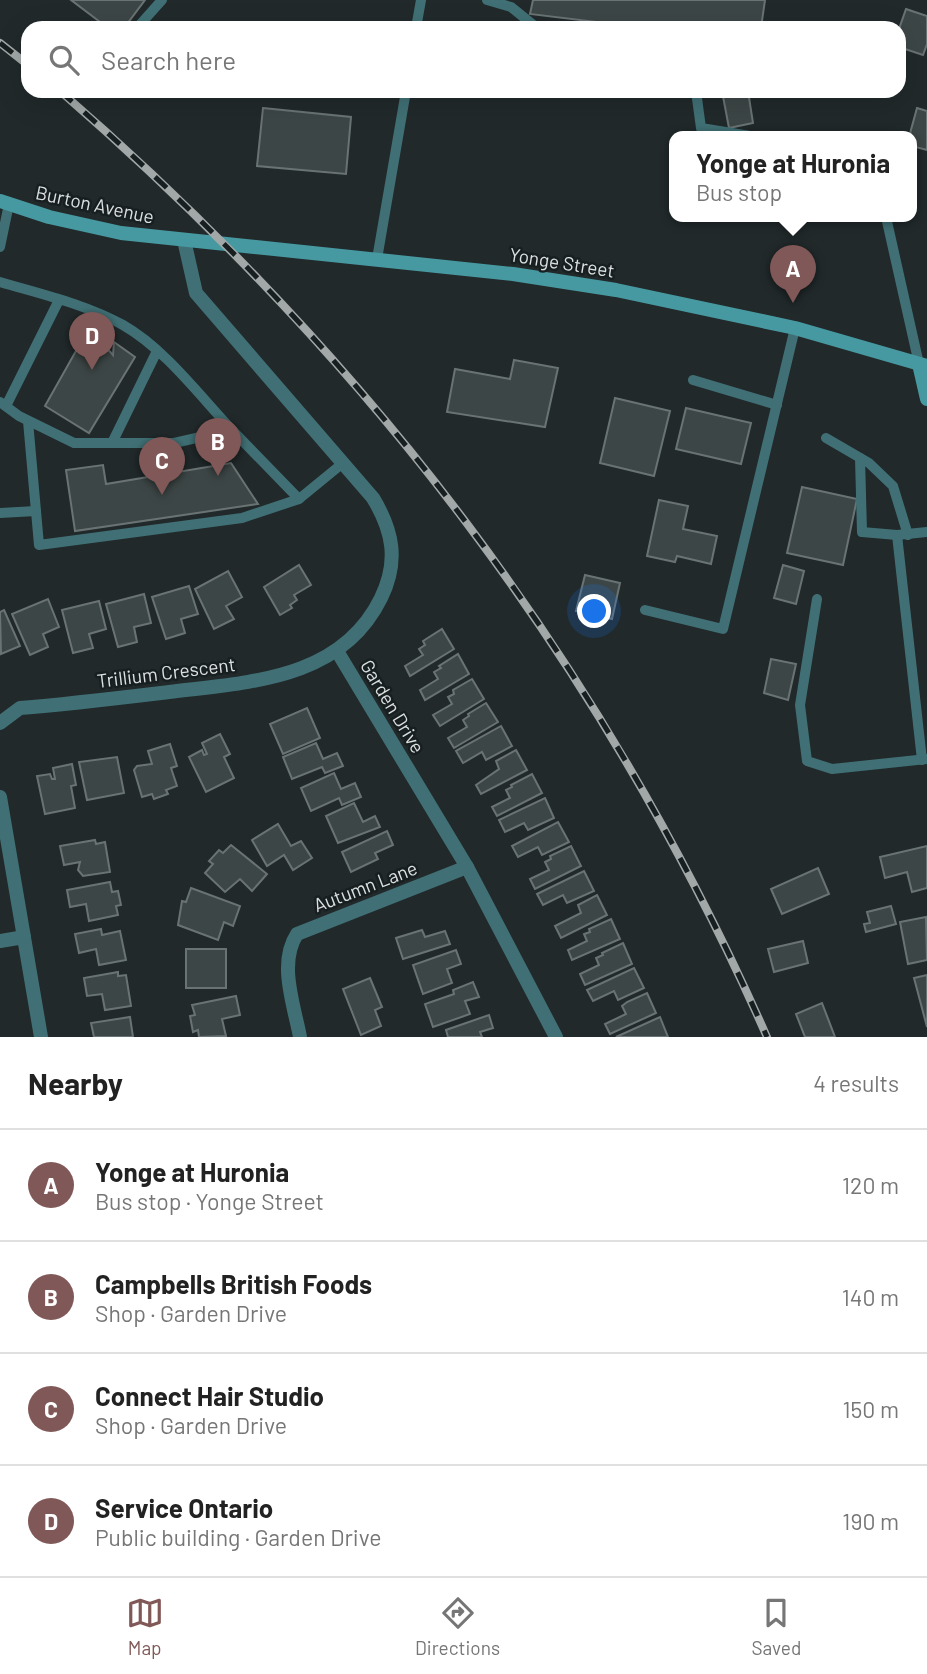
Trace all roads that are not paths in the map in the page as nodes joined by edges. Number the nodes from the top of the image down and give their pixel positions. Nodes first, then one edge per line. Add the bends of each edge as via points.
1 (162, 0) edge
2 (421, 0) edge
3 (487, 0) edge
4 (143, 21) edge
5 (417, 21) edge
6 (528, 21) edge
7 (405, 98) edge
8 (697, 98) edge
9 (719, 131) edge
10 (5, 202) edge
11 (887, 222) edge
12 (184, 240) junction
13 (0, 247) edge
14 (377, 260) junction
15 (0, 282) edge
16 (59, 300) junction
17 (795, 328) junction
18 (157, 351) junction
19 (923, 365) edge
20 (693, 380) dead end
21 (927, 399) edge
22 (3, 404) edge
23 (777, 405) junction
24 (28, 421) junction
25 (232, 430) junction
26 (826, 438) dead end
27 (112, 443) junction
28 (860, 458) junction
29 (343, 463) junction
30 (299, 499) junction
31 (36, 511) junction
32 (0, 513) edge
33 (927, 532) edge
34 (897, 535) junction
35 (908, 535) junction
36 (817, 599) dead end
37 (645, 610) dead end
38 (337, 651) junction
39 (0, 723) edge
40 (925, 759) edge
41 (0, 797) edge
42 (467, 867) junction
43 (24, 937) junction
44 (0, 941) edge
45 (41, 1037) edge
46 (300, 1037) edge
47 (556, 1037) edge

1 - 4 lane
2 - 5 lane
3 - 6 lane via 511,7
7 - 14 lane
8 - 9 lane via 701,128
10 - 12 main road, Burton Avenue via 121,233
10 - 13 lane
11 - 19 lane
12 - 14 main road, Yonge Street
12 - 29 street, Garden Drive via 196,293
14 - 17 main road, Yonge Street via 581,284
15 - 16 lane
16 - 18 lane via 124,326
16 - 22 lane
17 - 19 main road, Yonge Street
17 - 23 lane
18 - 25 lane
18 - 27 lane
19 - 21 main road
20 - 23 lane
22 - 24 lane
23 - 37 lane via 723,629
24 - 27 lane via 75,443
24 - 31 lane
25 - 27 lane via 174,443
25 - 30 lane
26 - 28 lane
28 - 34 lane via 862,532
28 - 35 lane via 892,486
29 - 30 lane
29 - 38 street, Garden Drive via 387,521 393,547 392,568 378,604
30 - 31 lane via 243,518 39,544
31 - 32 lane
33 - 35 lane
34 - 35 lane
34 - 40 lane
36 - 40 lane via 800,705 807,761 832,769
38 - 39 street, Trillium Crescent via 270,679 20,708
38 - 42 street, Garden Drive
41 - 43 street
42 - 46 street, Autumn Lane via 297,934 289,946 287,963
42 - 47 street, Garden Drive
43 - 44 street
43 - 45 street

